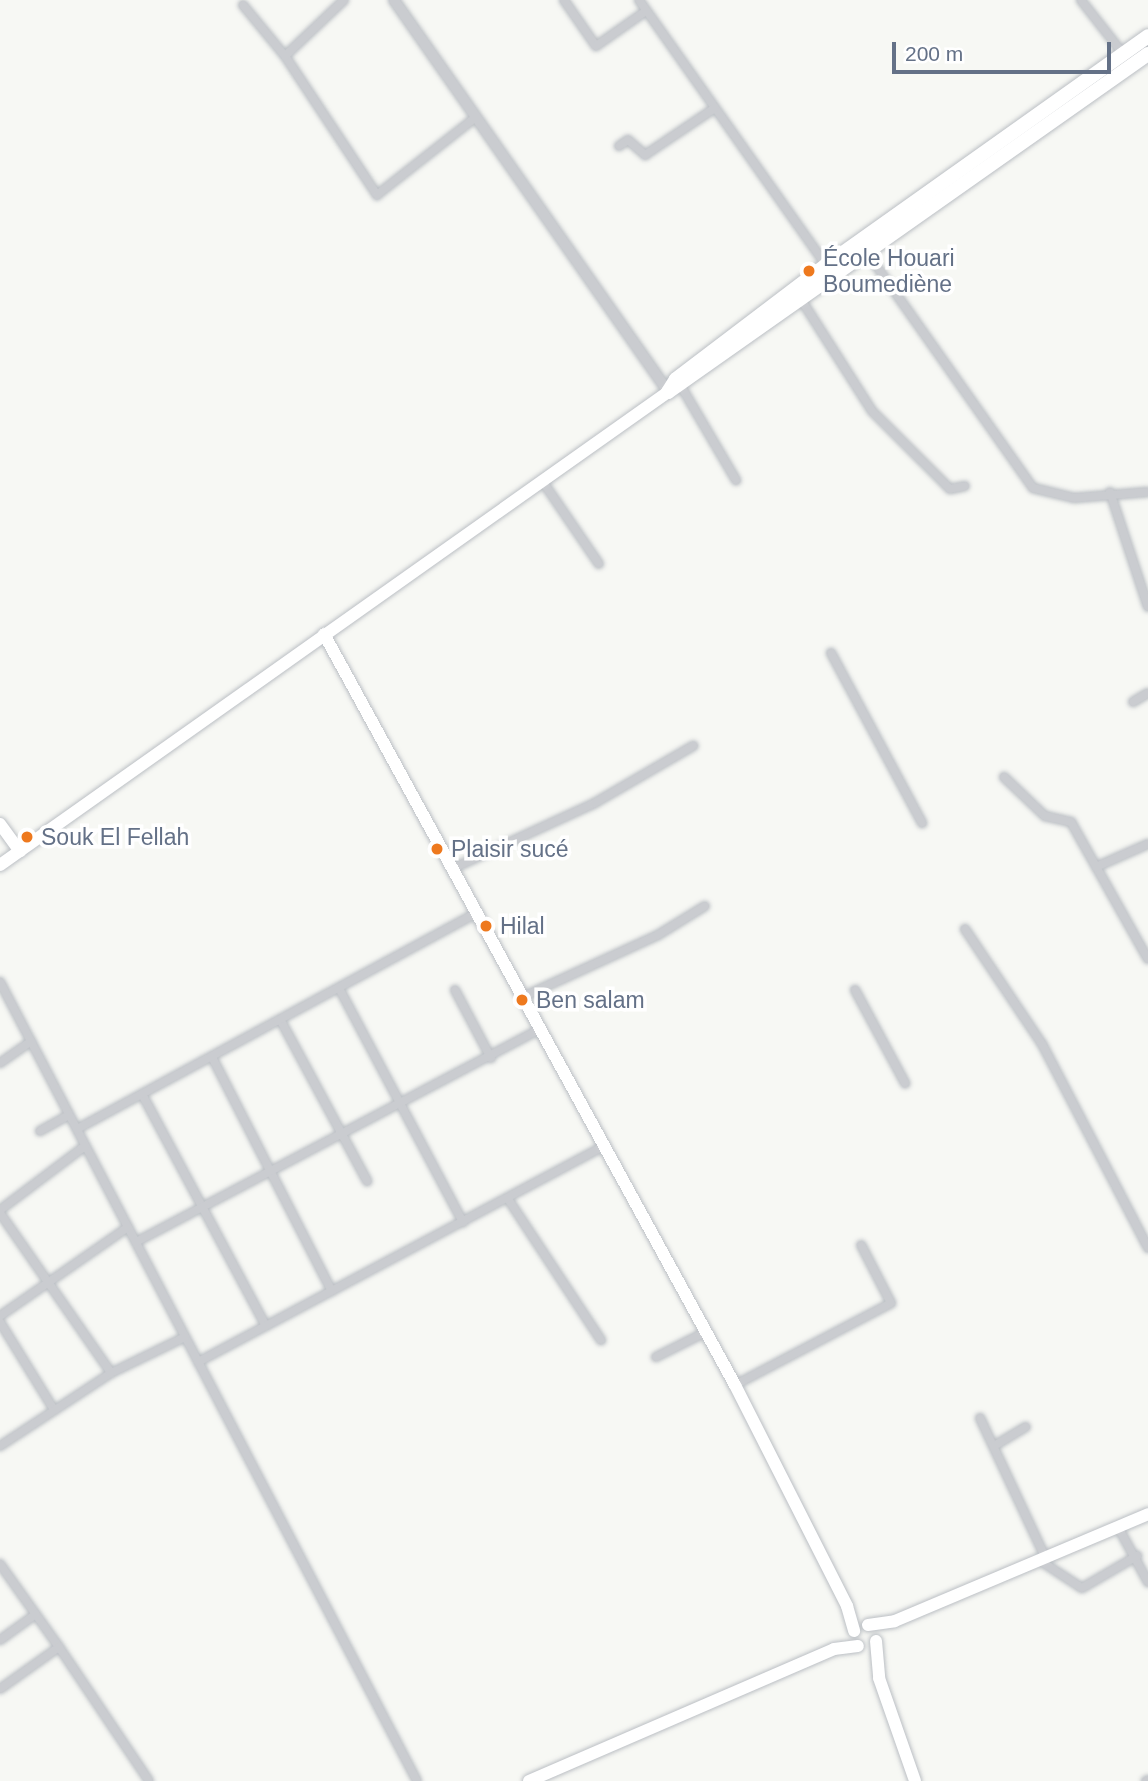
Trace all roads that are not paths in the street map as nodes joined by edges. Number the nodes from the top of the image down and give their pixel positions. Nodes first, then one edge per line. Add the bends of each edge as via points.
1 (344, 0) edge
2 (394, 0) edge
3 (564, 0) edge
4 (639, 0) edge
5 (1081, 0) edge
6 (243, 5) dead end
7 (646, 11) junction
8 (1148, 36) edge
9 (1148, 54) edge
10 (1124, 55) junction
11 (285, 57) junction
12 (715, 108) junction
13 (475, 118) junction
14 (619, 146) dead end
15 (868, 254) junction
16 (825, 265) junction
17 (802, 302) junction
18 (675, 390) junction
19 (736, 480) dead end
20 (543, 482) junction
21 (965, 486) dead end
22 (1110, 492) junction
23 (1148, 492) edge
24 (599, 564) dead end
25 (1148, 607) edge
26 (324, 634) junction
27 (831, 653) dead end
28 (1148, 693) edge
29 (1133, 702) dead end
30 (694, 746) dead end
31 (1004, 777) dead end
32 (922, 823) dead end
33 (0, 824) edge
34 (1148, 844) edge
35 (20, 852) junction
36 (0, 865) edge
37 (456, 867) junction
38 (1096, 867) junction
39 (705, 906) dead end
40 (480, 911) junction
41 (965, 929) dead end
42 (1148, 959) edge
43 (0, 982) edge
44 (340, 990) junction
45 (455, 990) dead end
46 (855, 990) dead end
47 (525, 996) junction
48 (281, 1021) junction
49 (542, 1028) junction
50 (31, 1041) junction
51 (212, 1057) junction
52 (491, 1058) junction
53 (0, 1062) edge
54 (905, 1083) dead end
55 (142, 1094) junction
56 (401, 1104) junction
57 (69, 1115) junction
58 (77, 1129) junction
59 (40, 1131) dead end
60 (341, 1135) junction
61 (85, 1146) junction
62 (605, 1146) junction
63 (272, 1170) junction
64 (367, 1181) dead end
65 (508, 1199) junction
66 (202, 1207) junction
67 (0, 1212) edge
68 (463, 1222) junction
69 (128, 1227) junction
70 (136, 1242) junction
71 (861, 1245) dead end
72 (1148, 1248) edge
73 (48, 1282) junction
74 (332, 1291) junction
75 (0, 1316) edge
76 (0, 1322) edge
77 (266, 1326) junction
78 (706, 1332) junction
79 (185, 1337) junction
80 (601, 1340) dead end
81 (656, 1357) dead end
82 (198, 1362) junction
83 (111, 1373) junction
84 (735, 1385) junction
85 (53, 1408) junction
86 (980, 1418) dead end
87 (1026, 1427) dead end
88 (0, 1446) edge
89 (994, 1446) junction
90 (1148, 1514) edge
91 (1118, 1527) junction
92 (1137, 1556) junction
93 (1042, 1558) junction
94 (0, 1564) edge
95 (1148, 1583) edge
96 (847, 1606) junction
97 (36, 1614) junction
98 (895, 1621) junction
99 (867, 1624) junction
100 (854, 1632) junction
101 (0, 1640) edge
102 (876, 1640) junction
103 (859, 1646) junction
104 (59, 1647) junction
105 (834, 1649) junction
106 (0, 1677) edge
107 (879, 1678) junction
108 (3, 1687) edge
109 (149, 1781) edge
110 (417, 1781) edge
111 (529, 1781) edge
112 (915, 1781) edge

1 - 11 street
2 - 13 street
3 - 7 street via 596,46
4 - 7 street
5 - 10 street
6 - 11 street
7 - 12 street
8 - 10 highway
9 - 15 highway
10 - 16 highway
11 - 13 street via 377,195
12 - 14 street via 645,155 628,140
12 - 16 street
13 - 18 street
15 - 17 highway
15 - 22 street via 1033,488 1074,498
16 - 18 highway via 676,379
17 - 18 highway
17 - 21 street via 872,411 950,489
18 - 19 street
18 - 20 main road
20 - 24 street
20 - 26 main road
22 - 23 street
22 - 25 street
26 - 35 main road
26 - 37 main road
27 - 32 street
28 - 29 street
30 - 37 street via 593,803
31 - 38 street via 1045,816 1071,822
33 - 35 main road
34 - 38 street
35 - 36 main road
37 - 40 main road
38 - 42 street
39 - 47 street via 658,935
40 - 44 street
40 - 47 main road
41 - 72 street via 1042,1044
43 - 50 street
44 - 48 street
44 - 56 street
45 - 52 street
46 - 54 street
47 - 49 main road
48 - 51 street
48 - 60 street
49 - 52 street
49 - 62 main road
50 - 53 street
50 - 57 street
51 - 55 street
51 - 63 street
52 - 56 street
55 - 58 street
55 - 66 street
56 - 60 street
56 - 68 street
57 - 58 street
57 - 59 street
58 - 61 street
60 - 63 street
60 - 64 street
61 - 67 street
61 - 69 street
62 - 65 street
62 - 78 main road
63 - 66 street
63 - 74 street
65 - 68 street
65 - 80 street
66 - 70 street
66 - 77 street
67 - 73 street
68 - 74 street
69 - 70 street
69 - 73 street
70 - 79 street
71 - 84 street via 891,1303
73 - 75 street
73 - 83 street
74 - 77 street
76 - 85 street
77 - 82 street
78 - 81 street
78 - 84 main road
79 - 82 street
79 - 83 street
82 - 110 street
83 - 85 street
84 - 96 main road
85 - 88 street
86 - 89 street
87 - 89 street
89 - 93 street
90 - 91 main road
91 - 92 street
91 - 93 main road
92 - 93 street via 1082,1588
92 - 95 street
93 - 98 main road
94 - 97 street
96 - 99 main road
96 - 100 main road
97 - 101 street
97 - 104 street
98 - 99 main road
98 - 102 main road
99 - 100 main road
99 - 102 main road
100 - 103 main road
100 - 105 main road
102 - 103 main road
102 - 107 main road
103 - 105 main road
103 - 107 main road
104 - 108 street
104 - 109 street
105 - 111 main road
106 - 108 street
107 - 112 main road

